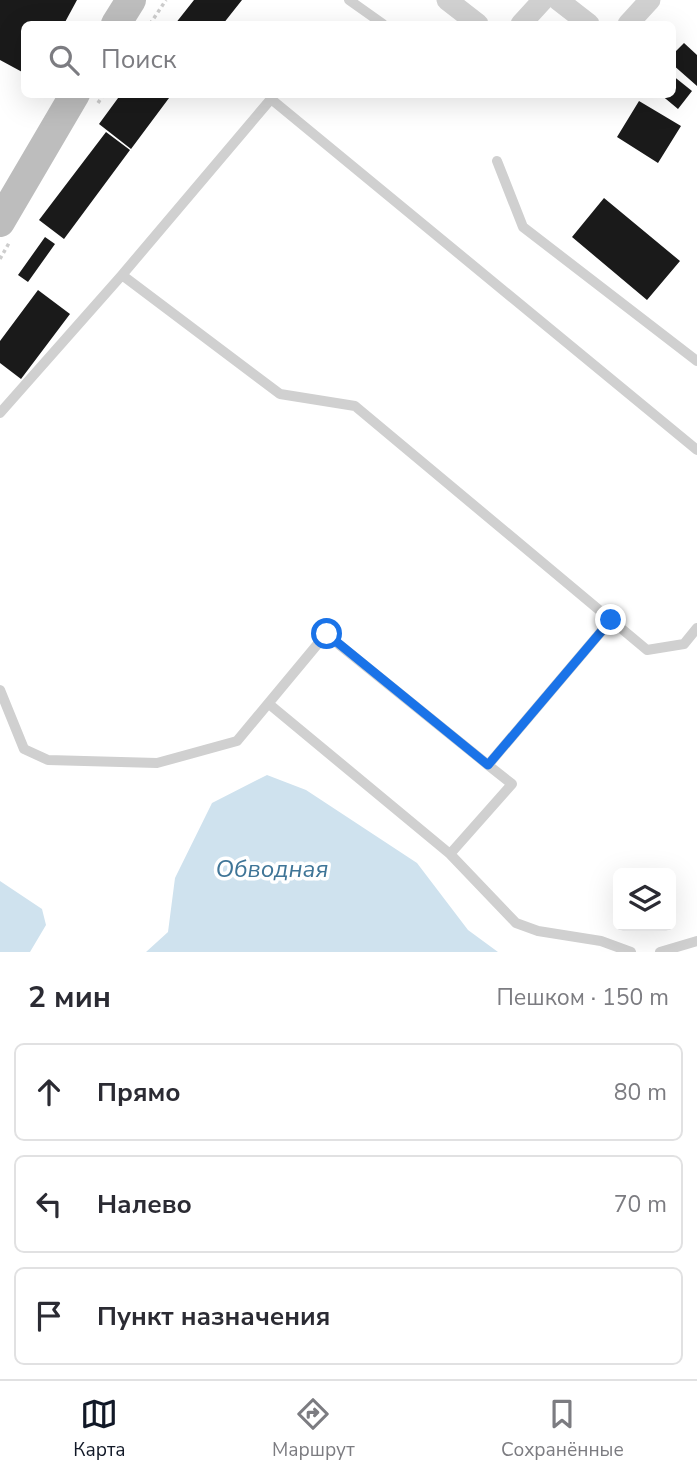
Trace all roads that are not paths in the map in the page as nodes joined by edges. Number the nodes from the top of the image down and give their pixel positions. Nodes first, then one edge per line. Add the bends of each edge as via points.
1 (131, 0) edge
2 (349, 0) edge
3 (447, 0) edge
4 (543, 0) edge
5 (558, 0) edge
6 (649, 0) edge
7 (118, 21) edge
8 (379, 21) edge
9 (474, 21) edge
10 (524, 21) edge
11 (585, 21) edge
12 (631, 21) edge
13 (73, 98) edge
14 (497, 160) dead end
15 (0, 222) edge
16 (122, 275) junction
17 (697, 361) edge
18 (0, 413) edge
19 (697, 450) edge
20 (611, 620) junction
21 (697, 628) edge
22 (0, 690) edge
23 (269, 704) junction
24 (488, 765) junction
25 (450, 854) junction
26 (697, 941) edge
27 (631, 952) edge
28 (660, 952) edge

1 - 7 street
2 - 8 lane
3 - 9 street
4 - 10 street
5 - 11 street
6 - 12 street
13 - 15 street
14 - 17 lane via 523,227
16 - 18 lane
16 - 19 lane via 271,99
16 - 20 lane via 280,394 355,406
20 - 21 lane via 647,650 684,644
20 - 24 lane
22 - 23 lane via 24,749 48,760 82,762 158,762 237,741
23 - 24 lane via 327,634
23 - 25 lane
24 - 25 lane via 512,784
25 - 27 lane via 516,923 538,931 601,940
26 - 28 lane

